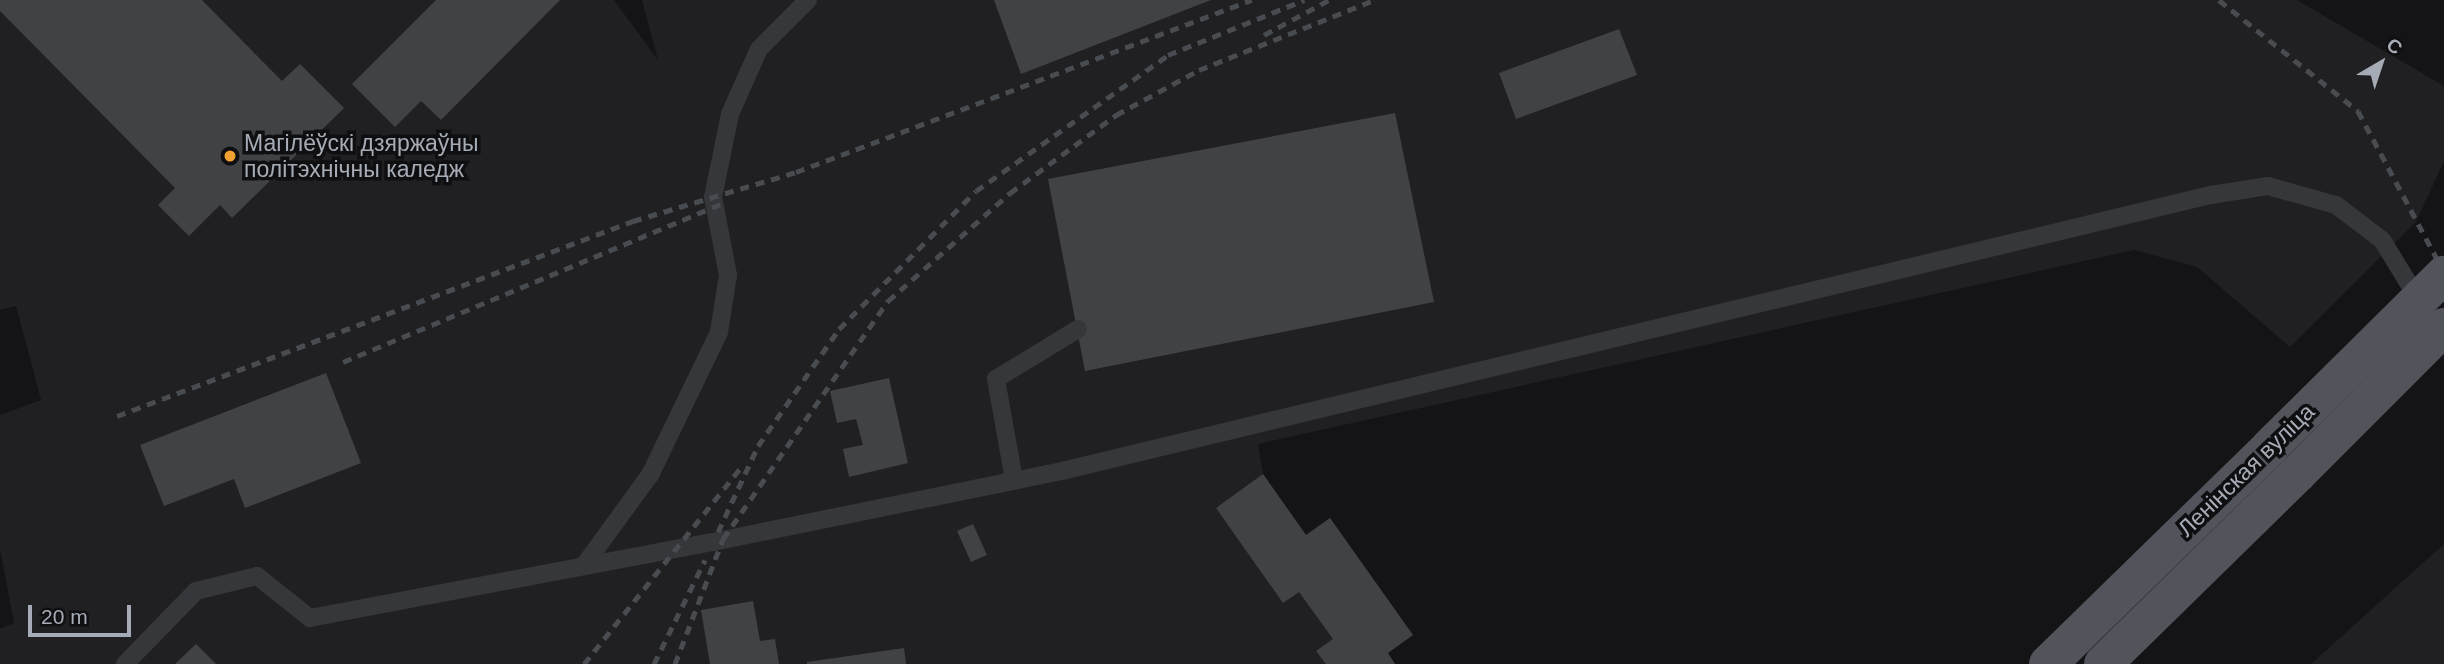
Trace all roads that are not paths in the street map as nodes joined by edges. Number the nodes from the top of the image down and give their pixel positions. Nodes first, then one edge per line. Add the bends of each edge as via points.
1 (808, 0) edge
2 (2444, 275) edge
3 (2444, 327) edge
4 (1078, 329) dead end
5 (2444, 341) edge
6 (1014, 480) junction
7 (585, 564) junction
8 (125, 664) edge
9 (2048, 664) edge
10 (2103, 664) edge

1 - 7 lane via 759,49 730,114 713,197 728,275 719,332 650,475
2 - 9 main road, Ленінская вуліца, bridge
3 - 10 main road, Ленінская вуліца, bridge
4 - 6 lane via 996,379
5 - 6 lane via 2382,240 2336,205 2268,186 2211,195
6 - 7 lane
7 - 8 lane via 310,618 257,576 196,592

